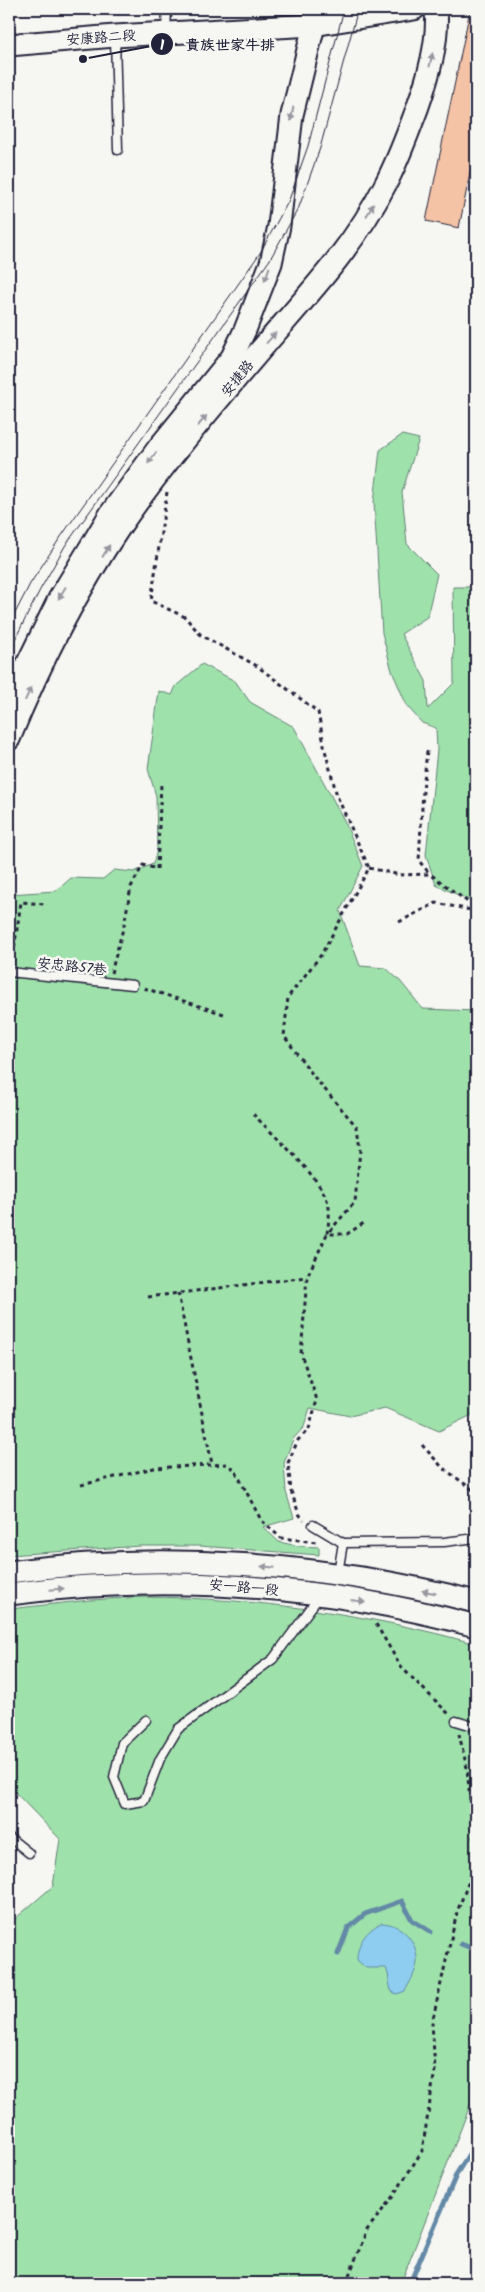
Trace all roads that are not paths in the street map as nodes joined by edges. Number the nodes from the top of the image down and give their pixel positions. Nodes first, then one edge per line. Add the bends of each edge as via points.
1 (167, 9) edge
2 (334, 9) edge
3 (414, 9) edge
4 (436, 9) edge
5 (315, 17) edge
6 (166, 33) junction
7 (115, 36) junction
8 (9, 45) edge
9 (118, 150) dead end
10 (211, 398) junction
11 (9, 701) edge
12 (9, 739) edge
13 (10, 972) edge
14 (133, 985) road end
15 (314, 1526) road end
16 (476, 1538) edge
17 (343, 1543) junction
18 (305, 1571) junction
19 (9, 1572) edge
20 (337, 1576) junction
21 (9, 1594) edge
22 (311, 1594) junction
23 (476, 1602) edge
24 (476, 1626) edge
25 (146, 1720) dead end
26 (456, 1721) road end
27 (476, 1727) edge
28 (9, 1837) edge
29 (29, 1852) dead end

1 - 6 lane
2 - 5 street
3 - 5 street, 安康路二段
10 -> 4 street, 安捷路 via 328,271 359,229 385,185 424,88 437,32
5 - 6 street, 安康路二段
5 -> 10 street, 安捷路 via 292,115 279,226 271,263 245,330
6 - 7 street, 安康路二段
7 - 8 street, 安康路二段
7 - 9 lane
10 -> 11 street, 安捷路 via 159,447 111,513 59,599
12 -> 10 street, 安捷路 via 68,615 121,526
13 - 14 lane, 安忠路57巷
15 - 17 lane
16 - 17 lane via 444,1542
17 - 20 lane
18 -> 19 street, 安一路一段 via 190,1561
18 - 20 street, 安一路一段
18 - 22 street
23 -> 20 street, 安一路一段
21 -> 22 street, 安一路一段 via 142,1583 199,1583
22 -> 24 street, 安一路一段 via 382,1605
22 - 25 lane via 273,1660 178,1729 160,1759 144,1801 126,1804 114,1777 122,1743
26 - 27 lane
28 - 29 lane

